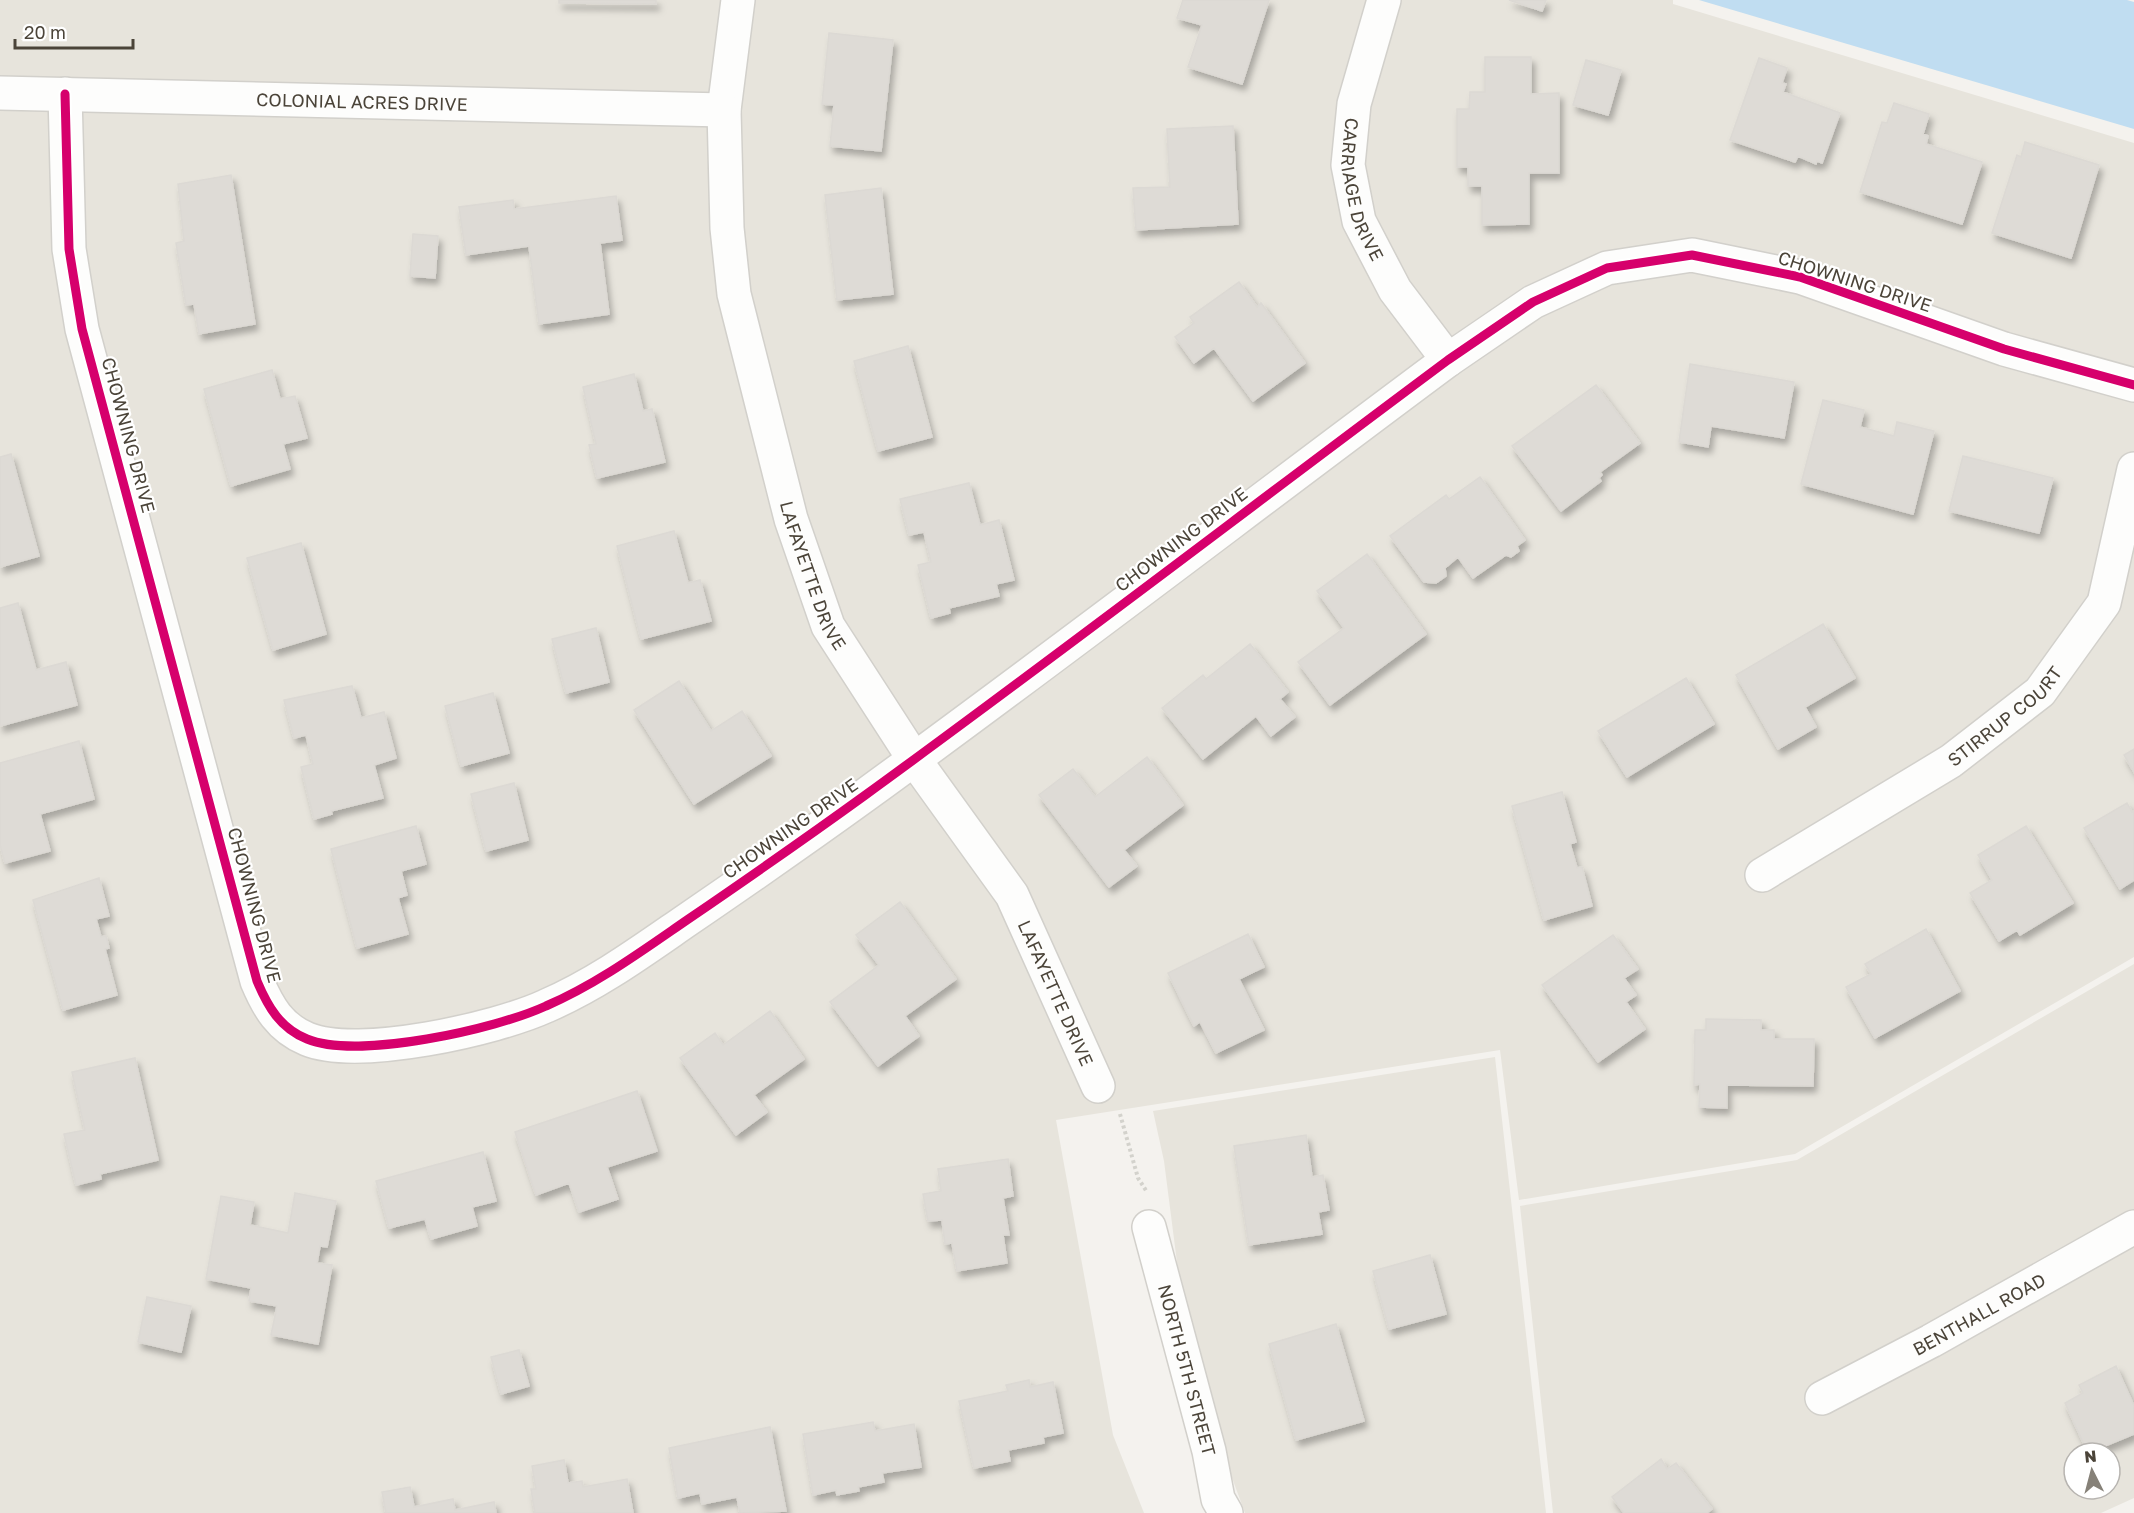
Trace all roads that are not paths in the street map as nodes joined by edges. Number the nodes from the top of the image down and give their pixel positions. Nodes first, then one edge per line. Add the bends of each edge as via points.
1 (738, 0) edge
2 (1384, 0) edge
3 (0, 93) edge
4 (65, 94) junction
5 (724, 110) junction
6 (1448, 360) junction
7 (2134, 385) edge
8 (2134, 468) edge
9 (914, 759) junction
10 (1762, 875) dead end
11 (1098, 1086) road end
12 (1149, 1227) road end
13 (2134, 1227) edge
14 (1822, 1398) dead end
15 (1226, 1513) edge

1 - 5 street, LAFAYETTE DRIVE
2 - 6 street, CARRIAGE DRIVE via 1354,104 1348,165 1359,221 1369,241 1395,290
3 - 4 street, COLONIAL ACRES DRIVE
4 - 5 street, COLONIAL ACRES DRIVE
4 - 9 street, CHOWNING DRIVE via 69,249 82,329 257,981 268,1007 284,1025 307,1039 332,1045 387,1045 505,1022 546,1006 616,969
5 - 9 street, LAFAYETTE DRIVE via 727,228 734,294 791,519 828,626
6 - 7 street, CHOWNING DRIVE via 1533,302 1607,268 1692,255 1800,277 2004,349
6 - 9 street, CHOWNING DRIVE
8 - 10 street, STIRRUP COURT via 2104,603 2040,692 1951,761
9 - 11 street, LAFAYETTE DRIVE via 1012,895
12 - 15 street, NORTH 5TH STREET via 1209,1451 1218,1499
13 - 14 street, BENTHALL ROAD

